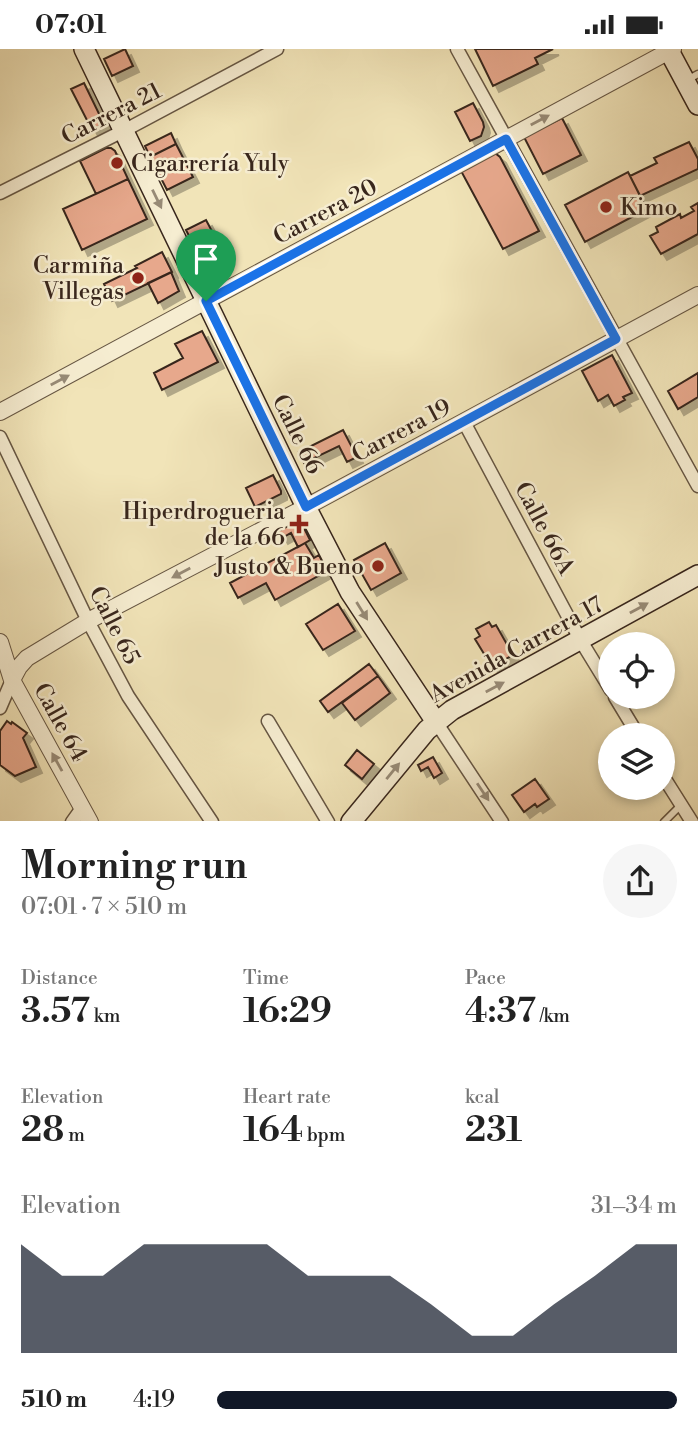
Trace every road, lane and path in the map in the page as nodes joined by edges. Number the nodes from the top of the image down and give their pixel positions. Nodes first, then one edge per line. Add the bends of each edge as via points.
1 (84, 49) edge
2 (277, 49) edge
3 (457, 49) edge
4 (670, 50) edge
5 (692, 78) edge
6 (698, 105) edge
7 (124, 130) junction
8 (506, 139) junction
9 (0, 193) edge
10 (698, 295) edge
11 (206, 301) junction
12 (616, 339) junction
13 (0, 412) edge
14 (464, 422) junction
15 (0, 437) edge
16 (698, 486) edge
17 (306, 507) junction
18 (698, 575) edge
19 (88, 621) junction
20 (581, 641) junction
21 (0, 642) edge
22 (598, 669) edge
23 (6, 675) edge
24 (0, 708) edge
25 (268, 721) dead end
26 (436, 722) junction
27 (675, 795) edge
28 (681, 805) junction
29 (86, 815) edge
30 (72, 821) edge
31 (212, 821) edge
32 (328, 821) edge
33 (351, 821) edge
34 (502, 821) edge
35 (664, 821) edge
36 (692, 821) edge

1 - 7 main road, Calle 66
2 - 7 street, Carrera 21
3 - 8 street
4 - 5 main road
8 -> 4 street, Carrera 20
5 - 6 main road
7 - 9 street, Carrera 21
7 -> 11 main road, Calle 66
8 - 11 street, Carrera 20
8 - 12 street
10 - 12 street, Carrera 19
13 -> 11 street, Carrera 20
11 - 17 main road, Calle 66
12 - 14 street, Carrera 19
12 - 16 street
14 - 17 street, Carrera 19
14 - 20 street, Calle 66A
15 - 19 street, Calle 65
17 -> 19 street, Carrera 19
17 -> 26 main road, Calle 66 via 350,592
20 -> 18 main road, Avenida Carrera 17
19 - 23 street, Carrera 19
19 - 31 street, Calle 65 via 128,696
20 - 22 street, Calle 66A
26 -> 20 main road, Avenida Carrera 17
21 - 23 street, Calle 64
23 - 24 street, Carrera 19
29 -> 23 street, Calle 64
25 - 32 street
33 -> 26 main road, Avenida Carrera 17
26 -> 34 street, Calle 66
27 - 28 street
28 - 35 lane
28 - 36 street
29 - 30 street

